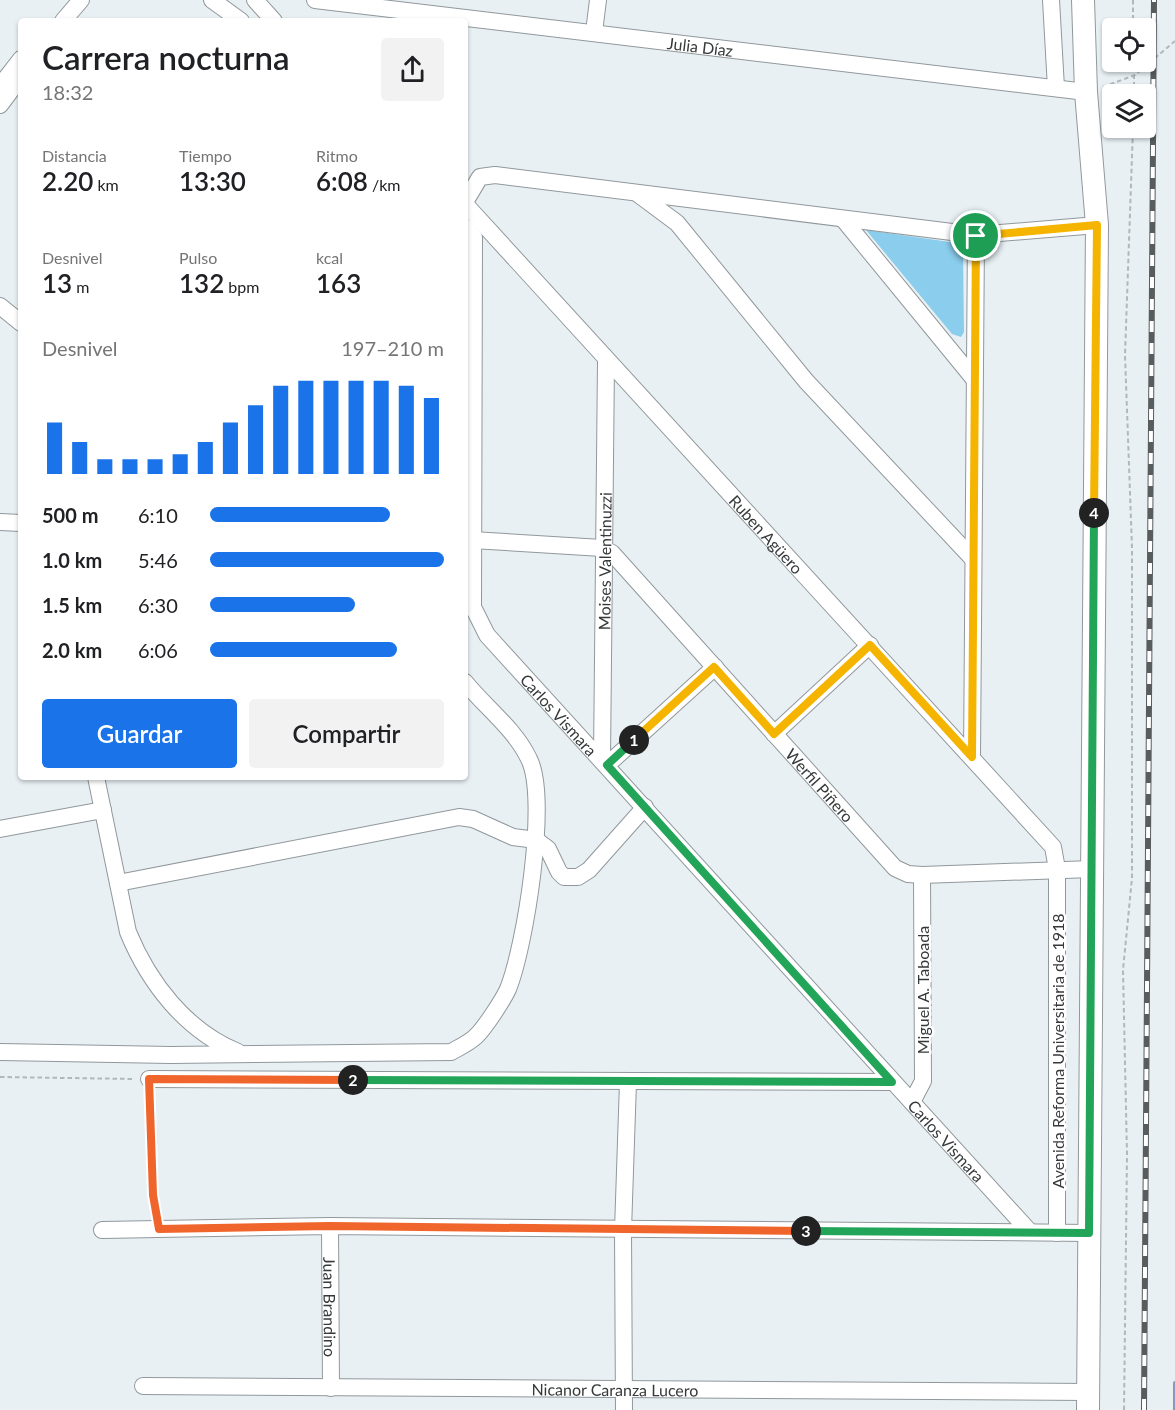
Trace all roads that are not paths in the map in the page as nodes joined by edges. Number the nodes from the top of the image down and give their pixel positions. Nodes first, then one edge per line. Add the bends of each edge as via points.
1 (66, 0) edge
2 (81, 0) edge
3 (212, 0) edge
4 (255, 0) edge
5 (315, 0) edge
6 (598, 0) edge
7 (1051, 0) edge
8 (1083, 0) edge
9 (52, 18) edge
10 (66, 18) edge
11 (237, 18) edge
12 (271, 18) edge
13 (594, 32) junction
14 (18, 64) edge
15 (7, 84) edge
16 (1056, 88) junction
17 (1086, 92) junction
18 (638, 194) junction
19 (468, 198) edge
20 (468, 206) edge
21 (843, 219) junction
22 (1097, 225) junction
23 (470, 232) edge
24 (976, 236) junction
25 (606, 361) junction
26 (974, 379) junction
27 (0, 522) edge
28 (18, 523) edge
29 (472, 540) junction
30 (602, 548) junction
31 (973, 559) junction
32 (870, 645) junction
33 (714, 667) junction
34 (468, 685) edge
35 (774, 734) junction
36 (972, 757) junction
37 (604, 762) junction
38 (97, 780) edge
39 (645, 807) junction
40 (103, 810) junction
41 (0, 829) edge
42 (536, 840) junction
43 (1057, 869) junction
44 (1092, 869) junction
45 (921, 875) junction
46 (118, 883) junction
47 (0, 1052) edge
48 (244, 1054) junction
49 (149, 1079) road end
50 (628, 1082) junction
51 (892, 1082) junction
52 (912, 1102) junction
53 (330, 1226) junction
54 (102, 1230) dead end
55 (623, 1230) junction
56 (1030, 1232) junction
57 (1057, 1233) junction
58 (1089, 1233) junction
59 (143, 1386) dead end
60 (331, 1388) junction
61 (624, 1390) junction
62 (1088, 1401) edge
63 (624, 1410) edge

1 - 9 street
2 - 10 street
3 - 11 street
4 - 12 street
5 - 13 street, Julia Díaz
6 - 13 street
7 - 16 street
8 - 17 main road, Avenida Reforma Universitaria de 1918
13 - 16 street, Julia Díaz
14 - 15 street
16 - 17 street, Julia Díaz
17 - 22 main road, Avenida Reforma Universitaria de 1918
18 - 19 street via 495,175 480,177
18 - 21 street
18 - 31 street via 677,223 806,381
20 - 25 street, Ruben Agüero
21 - 24 street
21 - 26 street
22 - 24 street
22 - 44 main road, Avenida Reforma Universitaria de 1918
23 - 29 street
24 - 26 street
25 - 30 street, Moises Valentinuzzi
25 - 32 street, Ruben Agüero
26 - 31 street
27 - 28 street
29 - 30 street
29 - 37 street, Carlos Vismara via 473,608 478,620 487,635
30 - 33 street, Werfil Piñero via 612,553
30 - 37 street, Moises Valentinuzzi
31 - 36 street
32 - 35 street
32 - 36 street, Ruben Agüero
33 - 35 street, Werfil Piñero
33 - 37 street
34 - 42 street via 530,760
35 - 45 street, Werfil Piñero via 895,868
36 - 43 street, Ruben Agüero via 1053,847
37 - 39 street, Carlos Vismara
38 - 40 street
39 - 42 street via 589,870 578,876 564,877 548,849
39 - 51 street, Carlos Vismara
40 - 41 street
40 - 46 street
42 - 46 street via 513,837 474,819 459,817
42 - 48 street via 527,916 507,990 475,1037 451,1052
43 - 44 street, Werfil Piñero
43 - 45 street, Werfil Piñero
43 - 57 street, Avenida Reforma Universitaria de 1918
44 - 58 main road, Avenida Reforma Universitaria de 1918
45 - 52 street, Miguel A. Taboada via 923,1081
46 - 48 street via 128,932 156,986 206,1035
47 - 48 street
49 - 50 street
50 - 51 street
50 - 55 street
51 - 52 street, Carlos Vismara
52 - 56 street, Carlos Vismara
53 - 54 street
53 - 55 street
53 - 60 street, Juan Brandino
55 - 56 street
55 - 61 street
56 - 57 street
57 - 58 street
58 - 62 main road, Avenida Reforma Universitaria de 1918
59 - 60 street, Nicanor Caranza Lucero
60 - 61 street, Nicanor Caranza Lucero
61 - 62 street, Nicanor Caranza Lucero
61 - 63 street

